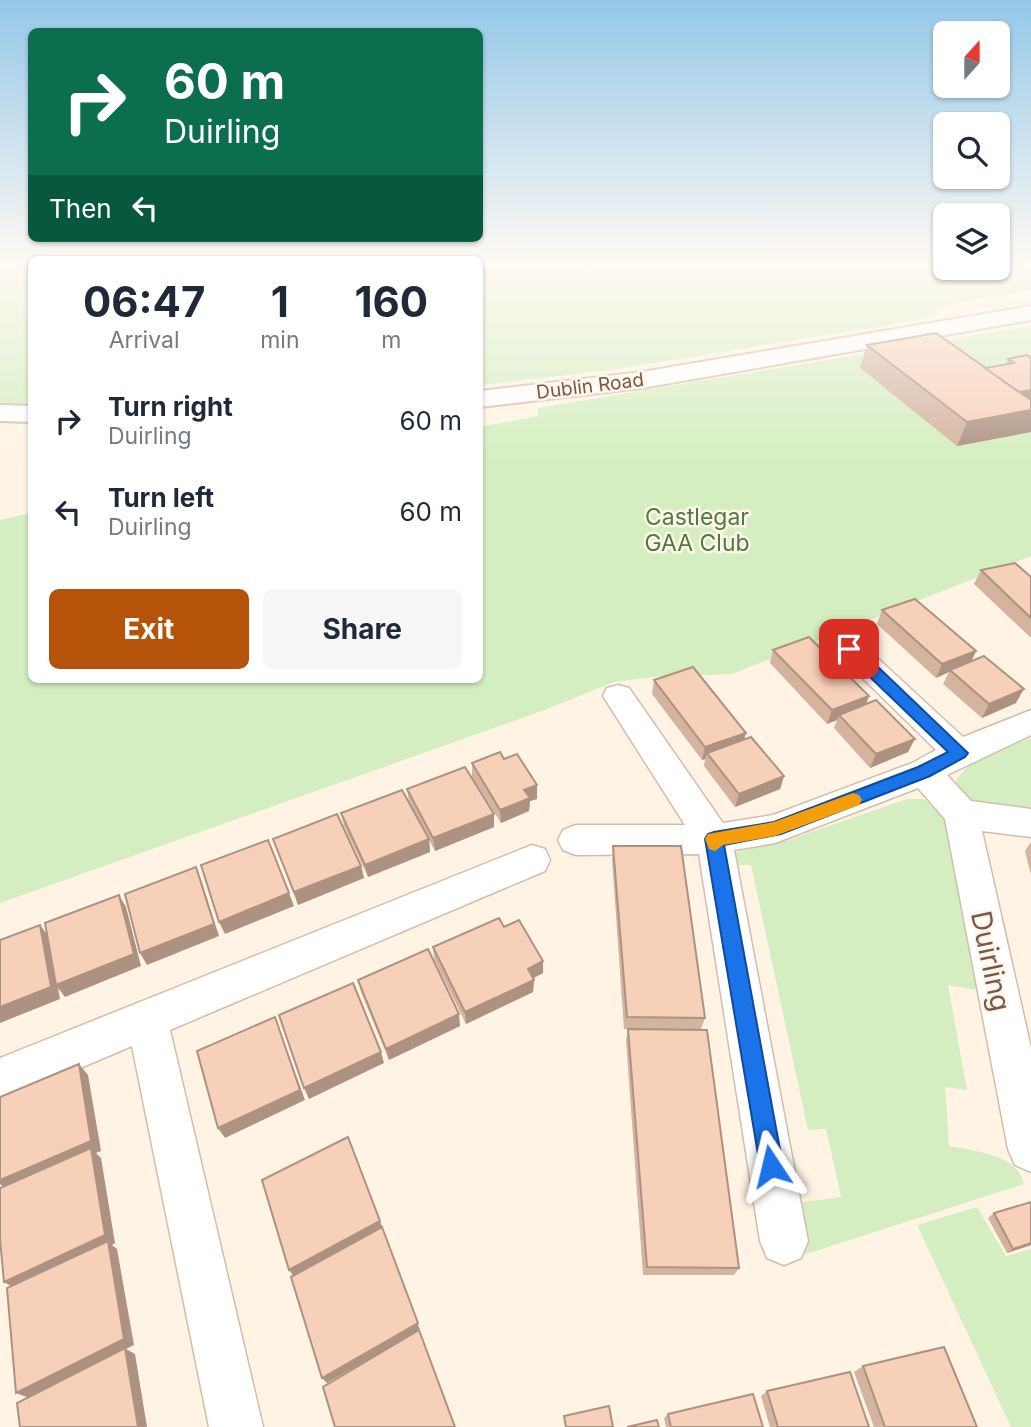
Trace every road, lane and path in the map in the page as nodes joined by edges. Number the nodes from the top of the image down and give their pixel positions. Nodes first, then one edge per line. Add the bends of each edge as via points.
1 (929, 331) edge
2 (483, 399) edge
3 (0, 413) edge
4 (28, 414) edge
5 (849, 649) dead end
6 (618, 696) dead end
7 (1031, 722) edge
8 (959, 753) junction
9 (924, 772) junction
10 (961, 814) junction
11 (1031, 823) edge
12 (714, 839) junction
13 (576, 840) dead end
14 (532, 860) dead end
15 (147, 1020) junction
16 (0, 1080) edge
17 (1031, 1149) edge
18 (784, 1241) dead end
19 (236, 1427) edge

1 - 2 main road, Dublin Road via 642,380
3 - 4 main road
5 - 8 street
6 - 12 street
7 - 8 street
8 - 9 street
9 - 10 street, Duirling
9 - 12 street via 775,829
10 - 11 street
10 - 17 street, Duirling
12 - 13 street
12 - 18 street
14 - 15 street
15 - 16 street
15 - 19 street

